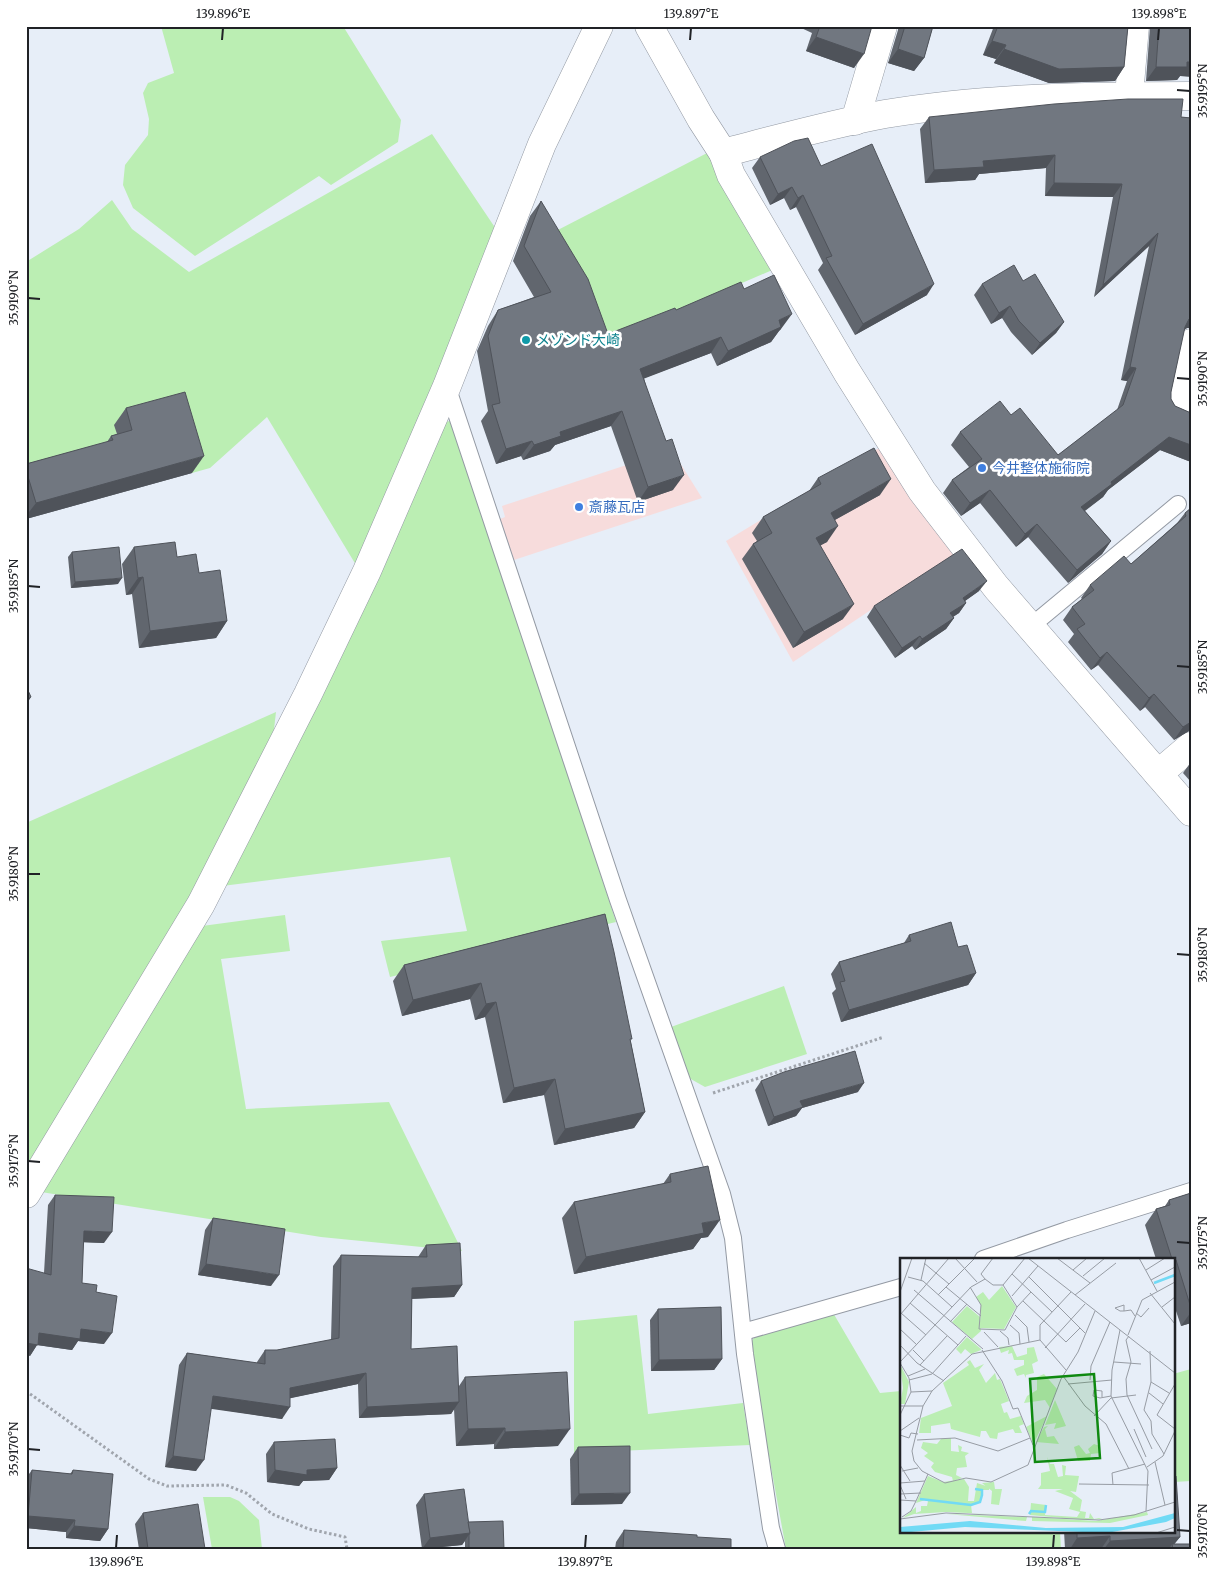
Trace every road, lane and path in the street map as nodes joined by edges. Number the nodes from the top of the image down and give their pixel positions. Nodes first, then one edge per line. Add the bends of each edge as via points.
1 (599, 26) edge
2 (649, 26) edge
3 (883, 26) edge
4 (1135, 26) edge
5 (1129, 96) junction
6 (1191, 96) edge
7 (855, 121) junction
8 (724, 152) junction
9 (1191, 343) edge
10 (447, 386) junction
11 (1191, 413) edge
12 (1178, 504) dead end
13 (1030, 626) junction
14 (1191, 746) edge
15 (1158, 774) junction
16 (1191, 812) edge
17 (884, 1037) dead end
18 (688, 1101) junction
19 (1191, 1191) edge
20 (26, 1194) edge
21 (986, 1258) edge
22 (900, 1287) edge
23 (743, 1332) junction
24 (26, 1391) edge
25 (347, 1549) edge
26 (777, 1549) edge

1 - 10 street via 542,144
2 - 8 street via 700,119
3 - 7 street
4 - 5 street
5 - 6 street
5 - 7 street via 979,103 885,114
7 - 8 street
8 - 13 street via 731,175 847,372 922,491
9 - 11 street via 1177,408
10 - 18 lane
10 - 20 street via 367,572 201,904
12 - 13 lane
13 - 15 street
14 - 15 street
15 - 16 street
17 - 18 path
18 - 23 lane via 722,1194 733,1238
19 - 21 lane
22 - 23 lane
23 - 26 lane via 771,1528
24 - 25 path via 149,1479 167,1486 226,1484 246,1493 272,1514 309,1529 345,1537

